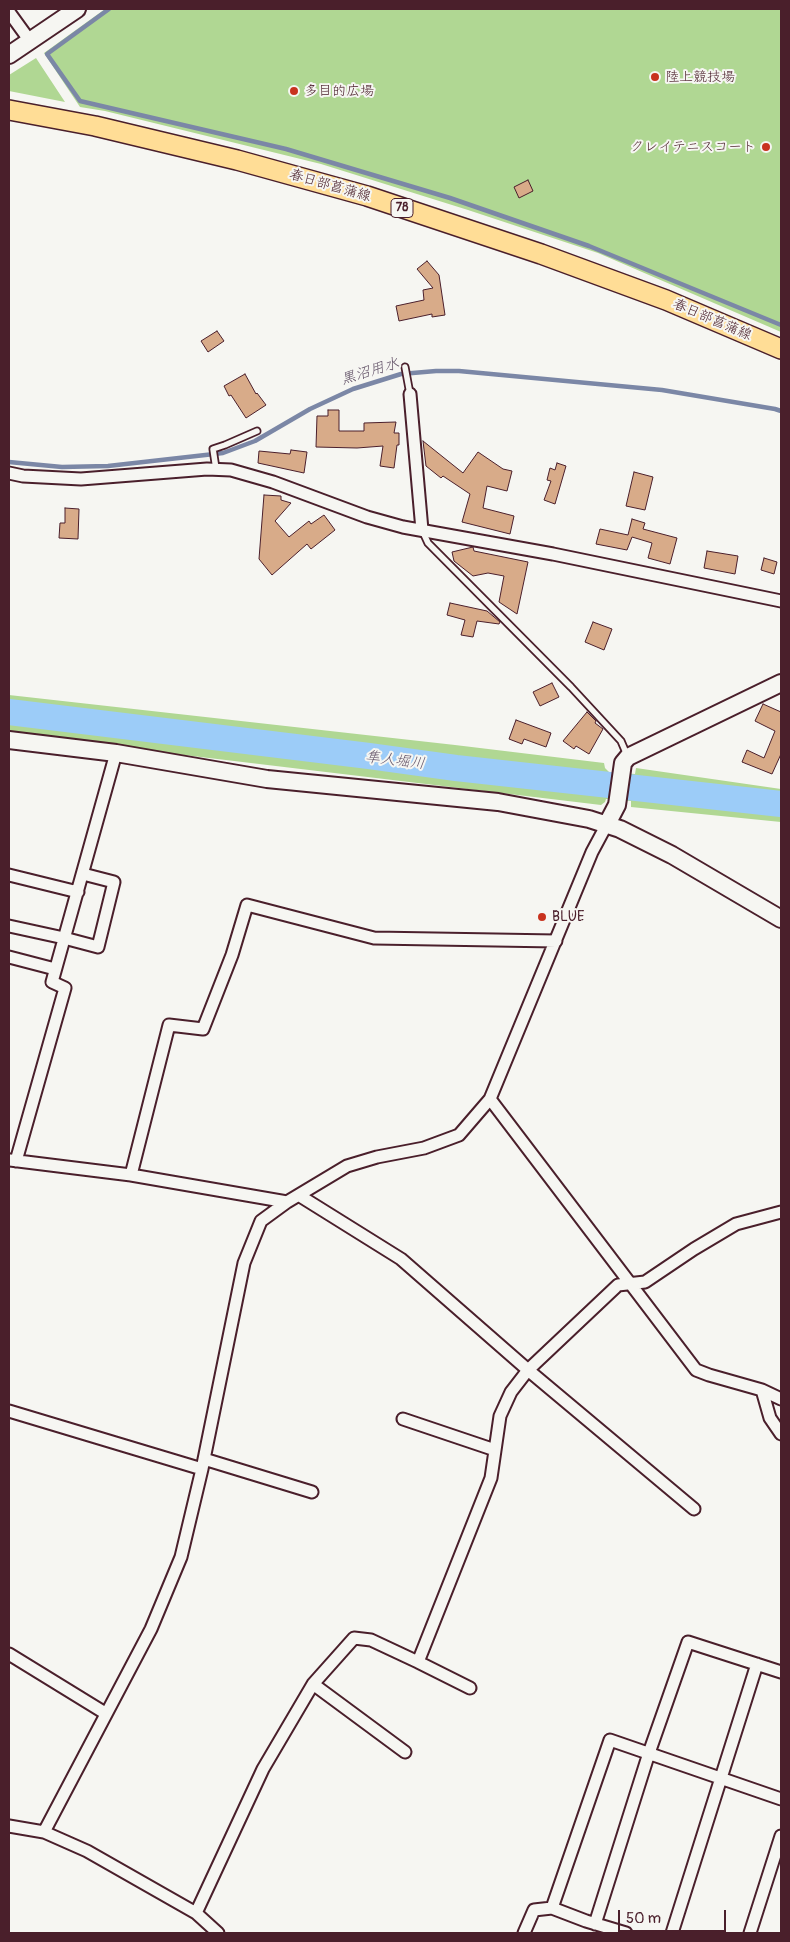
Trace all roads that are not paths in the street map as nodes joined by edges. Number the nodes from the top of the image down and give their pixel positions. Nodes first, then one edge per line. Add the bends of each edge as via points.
1 (77, 9) edge
2 (9, 12) edge
3 (30, 41) junction
4 (9, 55) edge
5 (9, 110) edge
6 (781, 349) edge
7 (406, 369) dead end
8 (410, 394) joint
9 (257, 431) dead end
10 (216, 464) junction
11 (9, 473) edge
12 (422, 530) junction
13 (781, 601) edge
14 (781, 683) edge
15 (9, 740) edge
16 (116, 753) junction
17 (625, 763) junction
18 (607, 824) junction
19 (83, 874) junction
20 (9, 875) edge
21 (78, 892) junction
22 (781, 919) edge
23 (9, 926) edge
24 (64, 938) junction
25 (556, 941) junction
26 (9, 957) edge
27 (55, 968) junction
28 (490, 1099) junction
29 (12, 1160) edge
30 (131, 1175) junction
31 (300, 1196) junction
32 (287, 1202) junction
33 (781, 1212) edge
34 (631, 1284) junction
35 (528, 1370) junction
36 (762, 1390) junction
37 (781, 1399) edge
38 (9, 1411) edge
39 (403, 1419) dead end
40 (781, 1434) edge
41 (495, 1450) junction
42 (203, 1464) junction
43 (312, 1492) dead end
44 (694, 1508) dead end
45 (9, 1654) edge
46 (418, 1662) junction
47 (757, 1664) junction
48 (781, 1672) edge
49 (312, 1684) junction
50 (470, 1688) dead end
51 (105, 1713) junction
52 (405, 1752) dead end
53 (650, 1754) junction
54 (722, 1779) junction
55 (781, 1799) edge
56 (9, 1826) edge
57 (44, 1832) junction
58 (781, 1836) edge
59 (777, 1862) edge
60 (552, 1908) junction
61 (196, 1912) junction
62 (595, 1924) junction
63 (218, 1933) edge
64 (524, 1933) edge
65 (626, 1933) edge
66 (672, 1933) edge
67 (750, 1933) edge

1 - 3 street
2 - 3 street
3 - 4 street
5 - 6 main road, 春日部菖蒲線 / 78 via 95,126 368,196 666,300
7 - 8 lane
8 - 12 street
9 - 10 lane via 213,449
10 - 11 street via 81,479
10 - 12 street via 367,517
12 - 13 street
12 - 17 lane via 428,543 622,741
14 - 17 street
15 - 16 street
16 - 18 street via 267,779 498,802
16 - 19 street
17 - 18 street via 616,805
18 - 22 street via 672,855
18 - 25 street via 592,852
19 - 21 street
19 - 24 street via 114,882 98,947
20 - 21 street
21 - 24 street
23 - 24 street
24 - 27 street
25 - 28 street
25 - 30 street via 374,938 247,905 232,955 203,1028 168,1025
26 - 27 street
27 - 29 street via 52,982 65,988
28 - 31 street via 459,1135 424,1148 347,1166
28 - 34 street
29 - 30 street
30 - 32 street
31 - 32 street
31 - 35 street via 401,1259
32 - 42 street via 261,1221 244,1263
33 - 34 street via 736,1224 646,1282
34 - 35 street via 618,1285
34 - 36 street via 696,1370
35 - 41 street via 511,1392 500,1416
35 - 44 street
36 - 37 street
36 - 40 street via 770,1418
38 - 42 street
39 - 41 street
41 - 46 street via 491,1478
42 - 43 street
42 - 51 street via 181,1557 151,1629
45 - 51 street
46 - 49 street via 371,1640 354,1638
46 - 50 street
47 - 48 street
47 - 53 street via 688,1642
47 - 54 street
49 - 52 street
49 - 61 street via 263,1769
51 - 57 street
53 - 54 street
53 - 60 street via 610,1740
53 - 62 street
54 - 55 street
54 - 66 street
56 - 57 street
57 - 61 street via 87,1851
58 - 59 street
59 - 67 street
60 - 62 street
60 - 64 street via 534,1910
61 - 63 street
62 - 65 street

